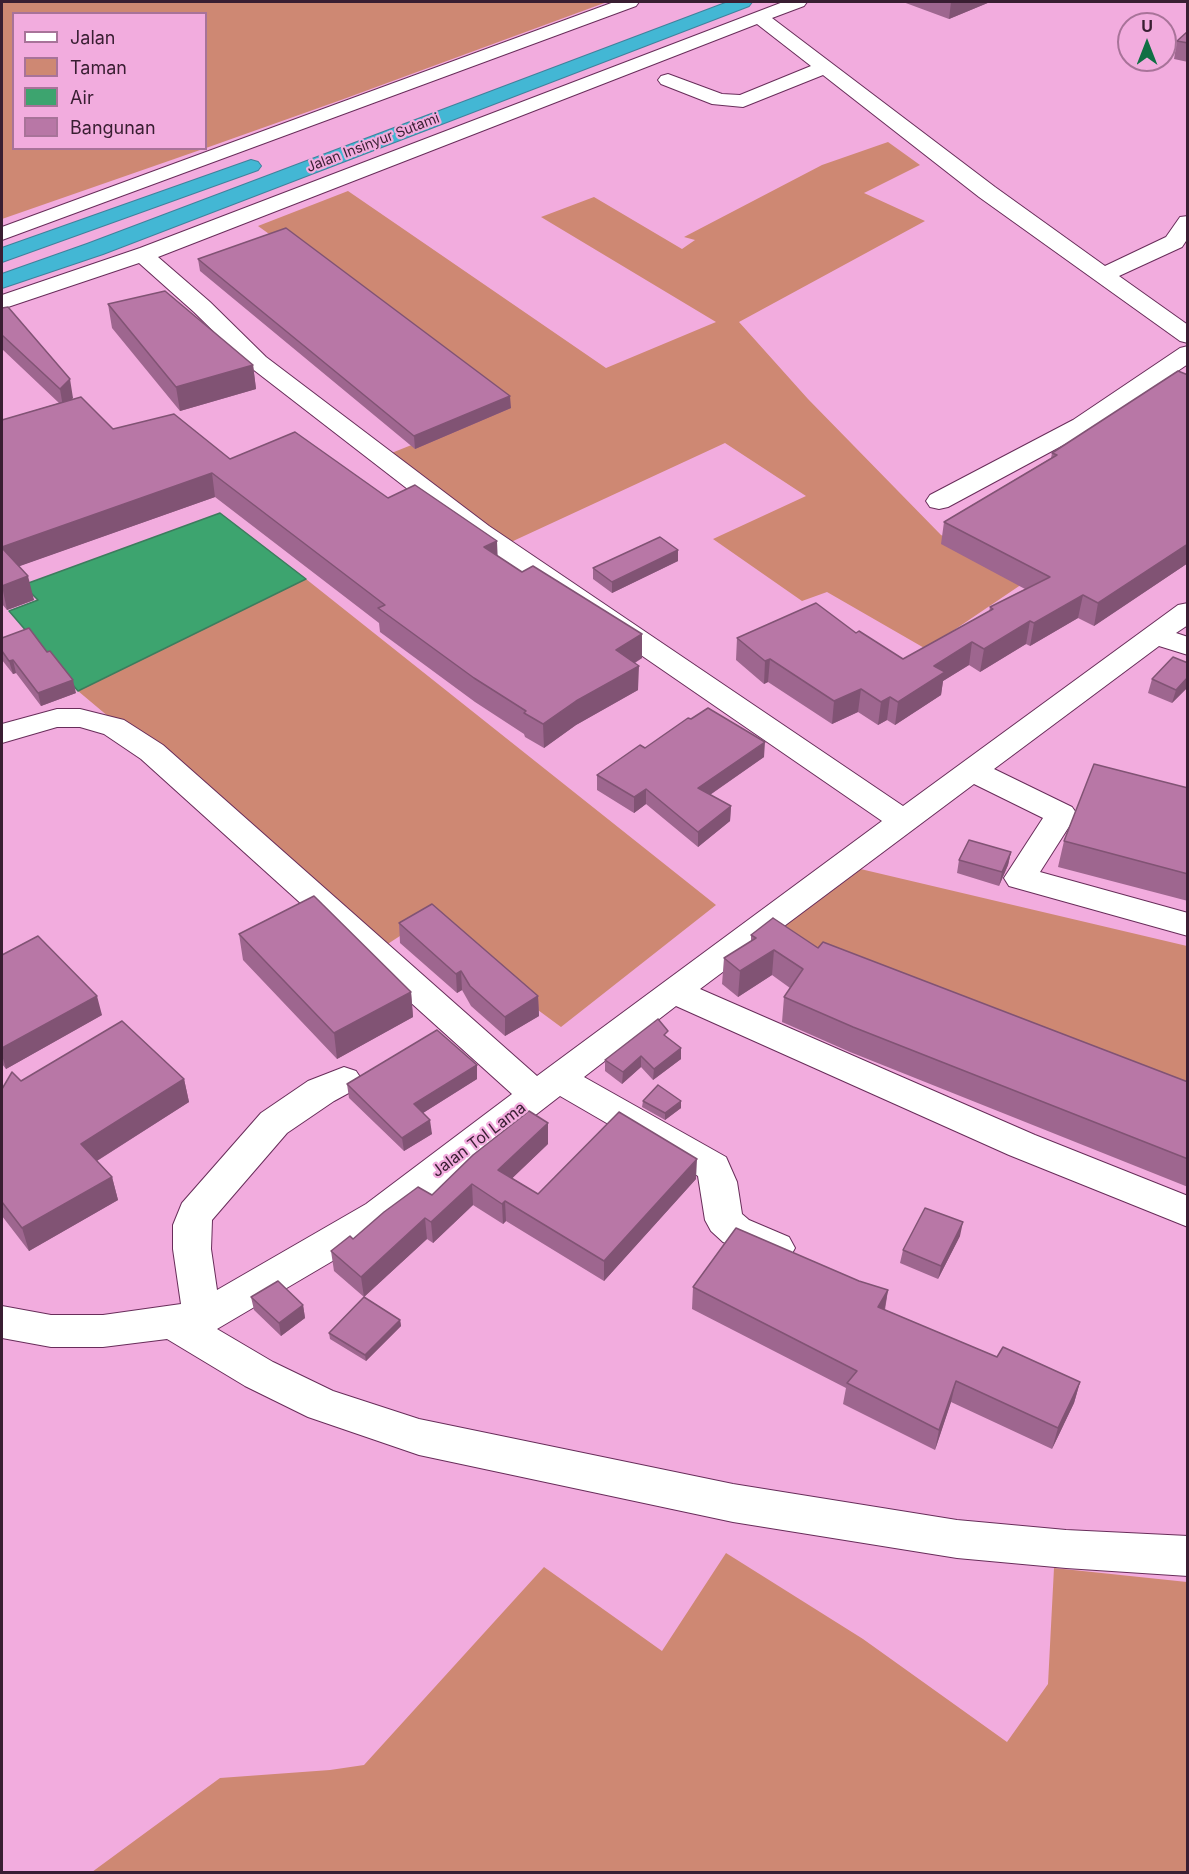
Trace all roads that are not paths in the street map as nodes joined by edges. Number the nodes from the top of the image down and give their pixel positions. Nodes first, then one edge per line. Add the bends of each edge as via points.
1 (630, 2) edge
2 (706, 2) edge
3 (743, 2) edge
4 (798, 2) edge
5 (759, 17) junction
6 (823, 68) junction
7 (668, 80) dead end
8 (384, 118) dead end
9 (271, 159) dead end
10 (1188, 222) edge
11 (2, 234) edge
12 (2, 255) edge
13 (143, 255) junction
14 (1102, 275) junction
15 (2, 281) edge
16 (2, 302) edge
17 (1188, 336) edge
18 (1188, 353) edge
19 (939, 501) dead end
20 (1188, 611) edge
21 (1156, 636) junction
22 (1188, 645) edge
23 (2, 733) edge
24 (971, 771) junction
25 (903, 820) junction
26 (1188, 925) edge
27 (673, 991) junction
28 (344, 1080) dead end
29 (548, 1087) junction
30 (1188, 1212) edge
31 (809, 1262) edge
32 (188, 1320) junction
33 (2, 1322) edge
34 (1188, 1556) edge

1 - 11 street
2 - 8 highway, Jalan Insinyur Sutami
3 - 15 highway, Jalan Insinyur Sutami
4 - 5 street
5 - 6 street
5 - 13 street
6 - 7 street via 742,101 719,100
6 - 14 street
9 - 12 highway
10 - 14 street via 1174,242
13 - 16 street
13 - 25 street via 258,362 480,532
14 - 17 street
18 - 19 street via 1082,425
20 - 21 street, Jalan Tol Lama
21 - 22 street
21 - 24 street, Jalan Tol Lama
23 - 29 street via 57,718 80,718 114,726 152,752
24 - 25 street, Jalan Tol Lama
24 - 26 street via 1061,814 1020,878
25 - 27 street, Jalan Tol Lama
27 - 29 street, Jalan Tol Lama
27 - 30 street via 1022,1145
28 - 32 street via 274,1123 195,1214
29 - 31 street via 713,1167 724,1220 729,1226
29 - 32 street, Jalan Tol Lama via 379,1215
32 - 33 street, Jalan Tol Lama via 103,1331 51,1330
32 - 34 street via 259,1374 322,1405 419,1437 734,1503 957,1539

